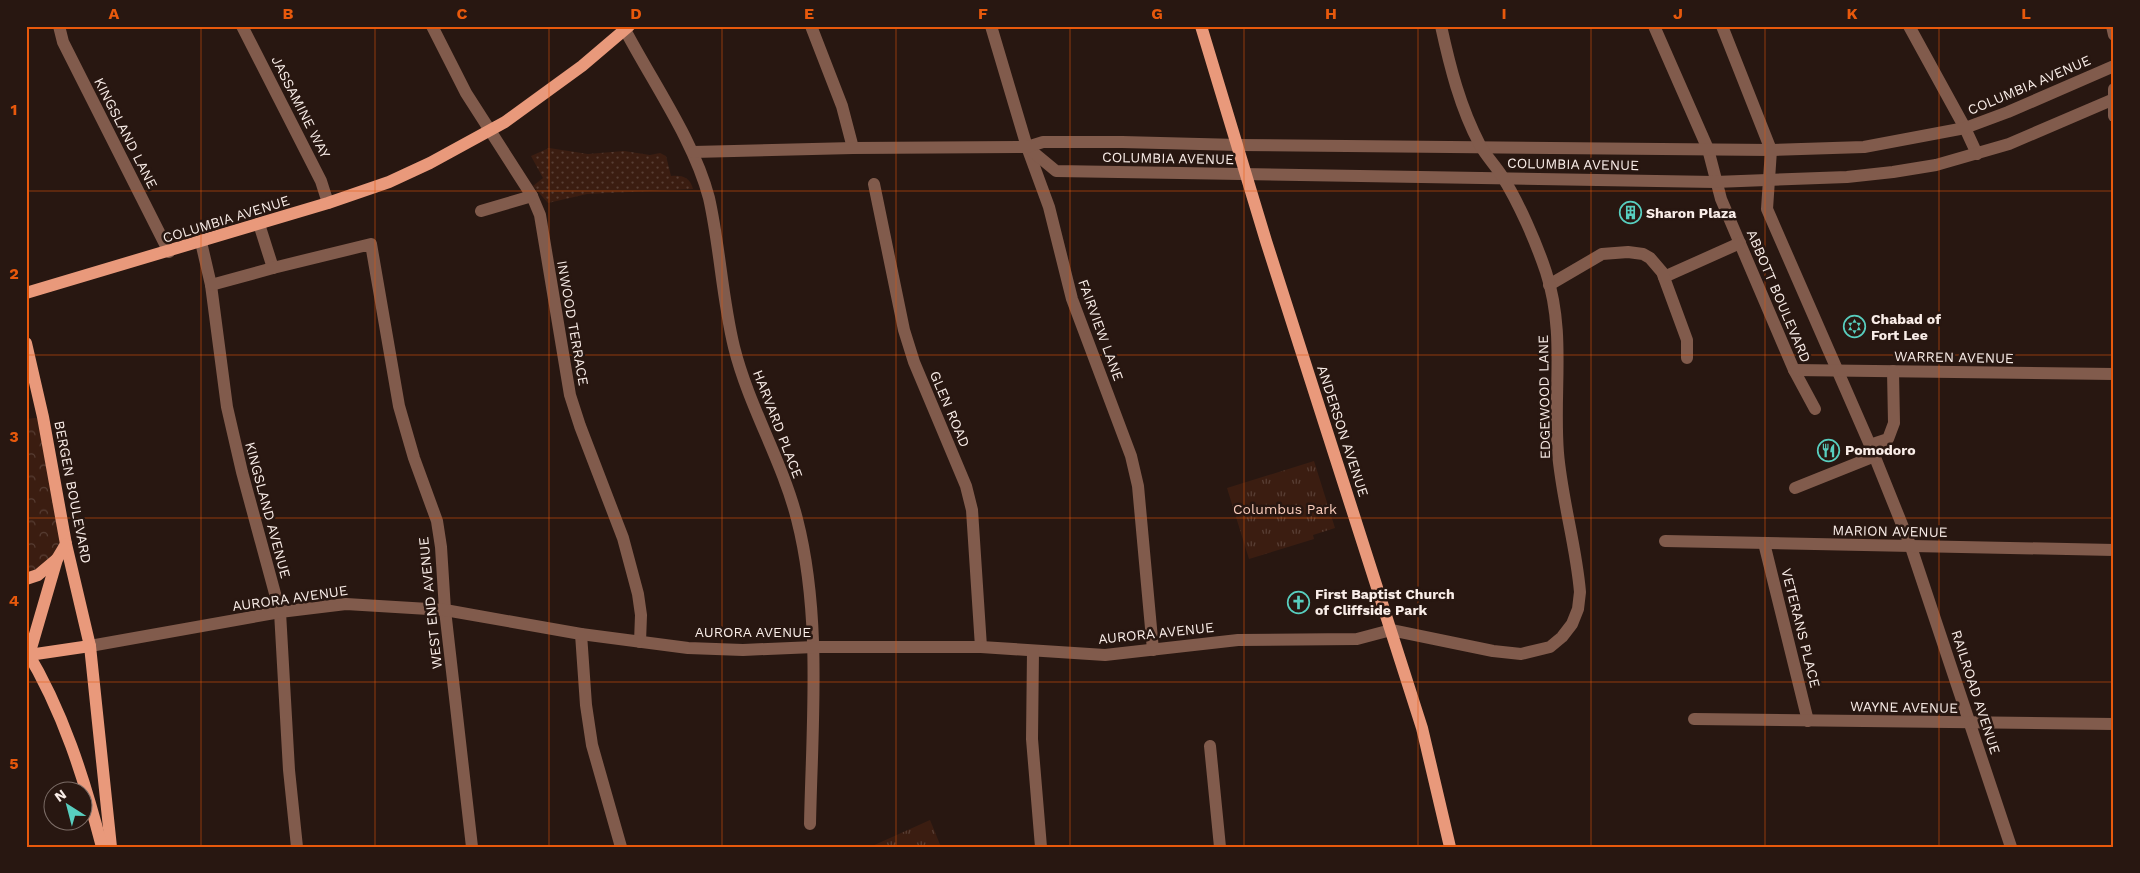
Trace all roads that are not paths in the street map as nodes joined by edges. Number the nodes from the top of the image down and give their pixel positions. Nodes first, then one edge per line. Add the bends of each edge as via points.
1 (59, 26) edge
2 (242, 26) edge
3 (432, 26) edge
4 (811, 26) edge
5 (991, 26) edge
6 (1200, 26) edge
7 (1441, 26) edge
8 (1654, 26) edge
9 (1722, 26) edge
10 (1909, 26) edge
11 (2112, 26) edge
12 (626, 27) edge
13 (2114, 35) edge
14 (2114, 66) edge
15 (2114, 89) edge
16 (2113, 99) edge
17 (2114, 116) edge
18 (1965, 128) junction
19 (490, 132) junction
20 (1238, 145) junction
21 (1480, 146) junction
22 (1027, 147) junction
23 (853, 148) junction
24 (1708, 149) junction
25 (1771, 150) junction
26 (693, 152) junction
27 (1977, 154) junction
28 (1246, 174) junction
29 (1502, 177) junction
30 (1769, 180) junction
31 (1716, 182) junction
32 (874, 184) dead end
33 (532, 196) junction
34 (328, 204) junction
35 (482, 211) dead end
36 (259, 224) junction
37 (201, 242) junction
38 (1740, 243) junction
39 (169, 252) junction
40 (273, 268) junction
41 (1664, 276) junction
42 (211, 285) junction
43 (1549, 285) junction
44 (26, 293) edge
45 (27, 345) edge
46 (1687, 358) dead end
47 (1794, 370) junction
48 (1836, 370) junction
49 (1893, 371) junction
50 (2114, 374) edge
51 (1815, 409) dead end
52 (1872, 451) junction
53 (1795, 488) dead end
54 (1665, 541) dead end
55 (1764, 543) junction
56 (66, 544) junction
57 (1911, 547) junction
58 (2114, 550) edge
59 (57, 559) junction
60 (26, 579) edge
61 (445, 610) junction
62 (280, 612) junction
63 (1391, 630) junction
64 (581, 634) junction
65 (640, 642) junction
66 (90, 646) junction
67 (814, 647) junction
68 (982, 648) junction
69 (1153, 650) junction
70 (1033, 651) junction
71 (28, 653) edge
72 (1694, 719) dead end
73 (1808, 720) junction
74 (1970, 723) junction
75 (2114, 724) edge
76 (1210, 746) dead end
77 (810, 824) dead end
78 (102, 847) edge
79 (111, 847) edge
80 (298, 847) edge
81 (472, 847) edge
82 (621, 847) edge
83 (1041, 847) edge
84 (1220, 847) edge
85 (1450, 847) edge
86 (2011, 847) edge

1 - 39 street, KINGSLAND LANE via 63,42
2 - 34 street, JASSAMINE WAY via 322,180
3 - 19 street, INWOOD TERRACE
4 - 23 street via 842,106
5 - 22 street, FAIRVIEW LANE
6 - 20 main road, ANDERSON AVENUE
7 - 21 street, EDGEWOOD LANE via 1462,107
8 - 24 street, ABBOTT BOULEVARD
9 - 25 street, ABBOTT BOULEVARD
10 - 18 street
11 - 13 street
12 - 19 main road, COLUMBIA AVENUE via 582,66
12 - 26 street, HARVARD PLACE
14 - 18 street, COLUMBIA AVENUE
15 - 16 street
16 - 17 street
16 - 27 street, COLUMBIA AVENUE via 2009,144
18 - 25 street, COLUMBIA AVENUE via 1864,147
18 - 27 street
19 - 33 street, INWOOD TERRACE
19 - 34 main road, COLUMBIA AVENUE via 389,182
20 - 21 street, COLUMBIA AVENUE
20 - 22 street, COLUMBIA AVENUE via 1043,142
20 - 28 main road, ANDERSON AVENUE
21 - 24 street, COLUMBIA AVENUE
21 - 29 street, EDGEWOOD LANE
22 - 23 street, COLUMBIA AVENUE
22 - 28 street, COLUMBIA AVENUE via 1056,171
22 - 69 street, FAIRVIEW LANE via 1049,207 1072,299 1131,456 1138,486
23 - 26 street, COLUMBIA AVENUE
24 - 25 street, COLUMBIA AVENUE
24 - 31 street, ABBOTT BOULEVARD
25 - 30 street, ABBOTT BOULEVARD
26 - 67 street, HARVARD PLACE via 709,198 736,354 797,520 805,557
27 - 30 street, COLUMBIA AVENUE via 1893,172
28 - 29 street, COLUMBIA AVENUE
28 - 63 main road, ANDERSON AVENUE
29 - 31 street, COLUMBIA AVENUE
29 - 43 street, EDGEWOOD LANE via 1532,236
30 - 31 street, COLUMBIA AVENUE
30 - 48 street, ABBOTT BOULEVARD via 1766,209
31 - 38 street, ABBOTT BOULEVARD via 1720,199
32 - 68 street, GLEN ROAD via 904,330 914,362 966,486 972,510
33 - 35 street
33 - 65 street, INWOOD TERRACE via 540,215 570,395 628,556 638,594
34 - 36 main road, COLUMBIA AVENUE
36 - 37 main road, COLUMBIA AVENUE
36 - 40 street
37 - 39 main road, COLUMBIA AVENUE
37 - 42 street, KINGSLAND AVENUE
38 - 41 street
38 - 47 street, ABBOTT BOULEVARD
39 - 44 main road, COLUMBIA AVENUE
40 - 42 street
40 - 61 street, WEST END AVENUE via 372,244 399,406 437,521
41 - 43 street via 1657,264 1643,254 1613,252 1592,259
41 - 46 street via 1687,340
42 - 62 street, KINGSLAND AVENUE via 228,407
43 - 63 street, EDGEWOOD LANE via 1559,334 1558,451 1580,592 1572,624 1550,647 1521,654 1493,652
45 - 56 main road, BERGEN BOULEVARD
47 - 48 street, WARREN AVENUE
47 - 51 street, ABBOTT BOULEVARD
48 - 49 street, WARREN AVENUE
48 - 52 street, ABBOTT BOULEVARD
49 - 50 street, WARREN AVENUE
49 - 52 street via 1894,423 1888,439
52 - 53 street
52 - 57 street, ABBOTT BOULEVARD
54 - 55 street, MARION AVENUE
55 - 57 street, MARION AVENUE
55 - 73 street, VETERANS PLACE
56 - 59 main road
56 - 66 main road, BERGEN BOULEVARD
57 - 58 street, MARION AVENUE
57 - 74 street, RAILROAD AVENUE
59 - 60 main road via 38,576
59 - 71 main road
61 - 62 street, AURORA AVENUE via 346,604
61 - 64 street, AURORA AVENUE
61 - 81 street, WEST END AVENUE
62 - 66 street, AURORA AVENUE
62 - 80 street, KINGSLAND AVENUE
63 - 69 street, AURORA AVENUE via 1357,639 1238,640
63 - 85 main road, ANDERSON AVENUE via 1422,728
64 - 65 street, AURORA AVENUE
64 - 82 street via 592,745
65 - 67 street, AURORA AVENUE via 743,650
66 - 71 main road
66 - 79 main road, BERGEN BOULEVARD
67 - 68 street, AURORA AVENUE
67 - 77 street, HARVARD PLACE
68 - 70 street, AURORA AVENUE
69 - 70 street, AURORA AVENUE via 1105,655
70 - 83 street via 1032,739
71 - 78 main road via 54,702 72,746
72 - 73 street, WAYNE AVENUE
73 - 74 street, WAYNE AVENUE
74 - 75 street, WAYNE AVENUE
74 - 86 street, RAILROAD AVENUE
76 - 84 street

